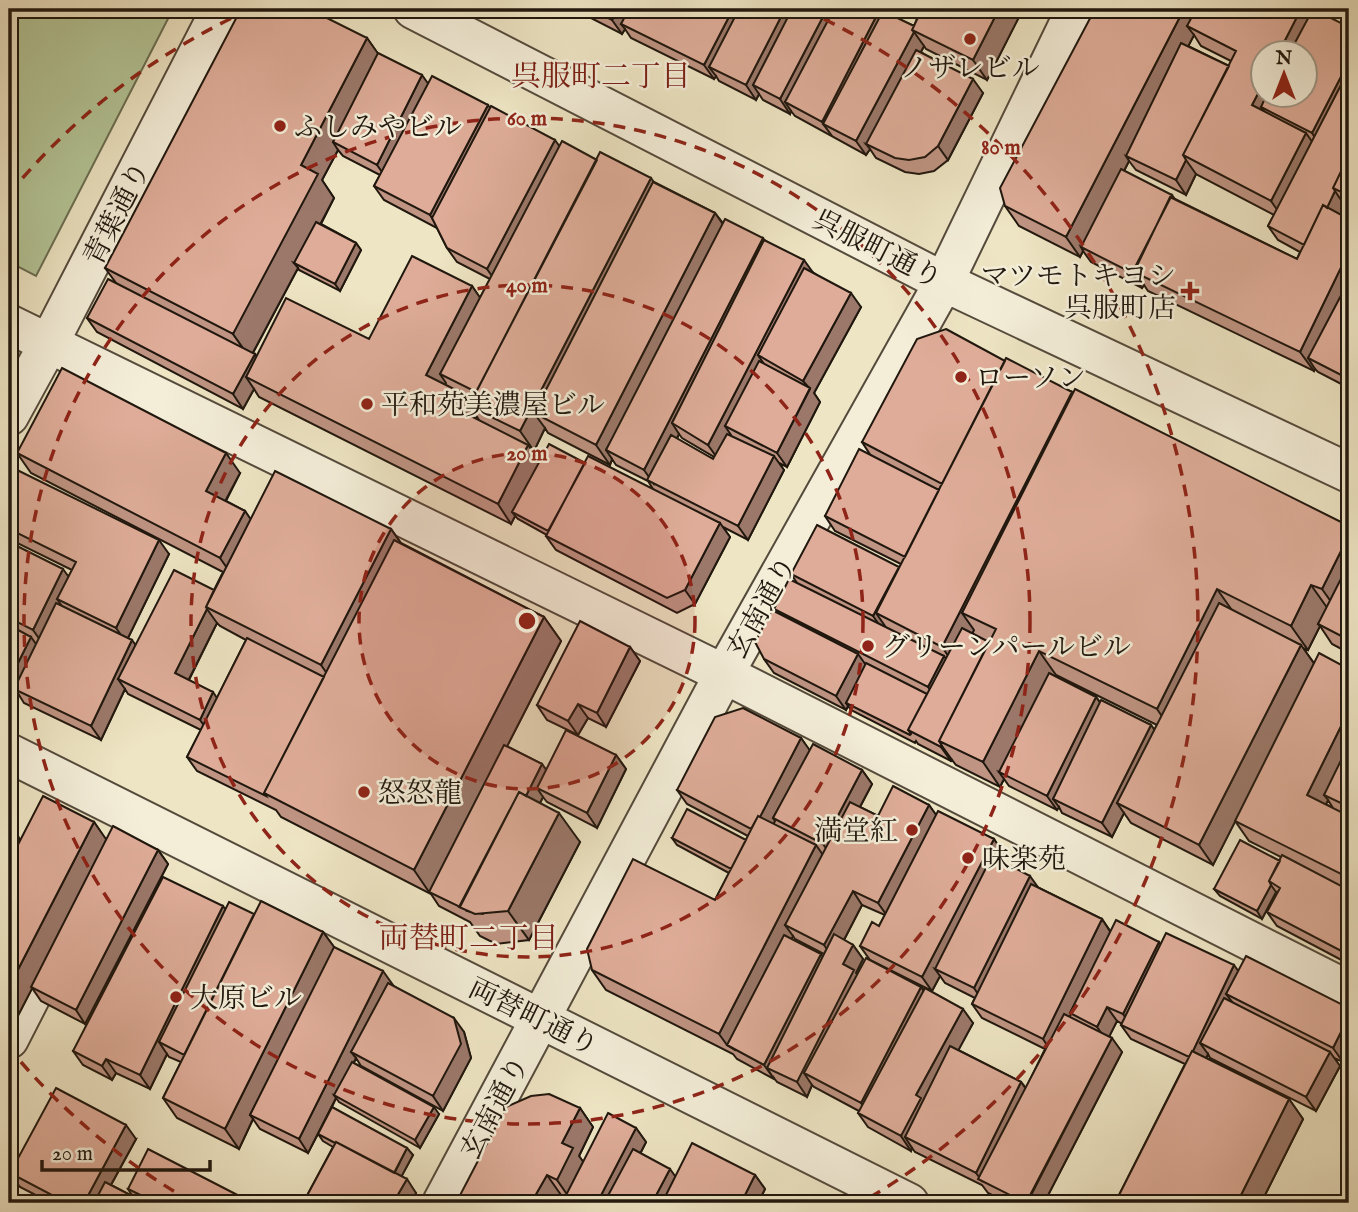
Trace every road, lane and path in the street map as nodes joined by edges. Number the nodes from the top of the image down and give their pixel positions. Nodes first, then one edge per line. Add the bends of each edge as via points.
1 (220, 9) edge
2 (414, 9) edge
3 (1076, 9) edge
4 (944, 282) junction
5 (9, 324) edge
6 (49, 344) junction
7 (9, 416) edge
8 (1349, 472) edge
9 (724, 674) junction
10 (9, 753) edge
11 (71, 920) edge
12 (1349, 990) edge
13 (541, 1019) junction
14 (9, 1039) edge
15 (442, 1203) edge
16 (909, 1203) edge

1 - 6 street, 青葉通り
2 - 4 street, 呉服町通り
3 - 4 street, 玄南通り
4 - 8 street, 呉服町通り
4 - 9 street, 玄南通り
5 - 6 street
6 - 7 street, 青葉通り
6 - 9 street
9 - 12 street
9 - 13 street, 玄南通り
10 - 13 street, 両替町通り via 120,825
11 - 14 street
13 - 15 street, 玄南通り
13 - 16 street, 両替町通り

